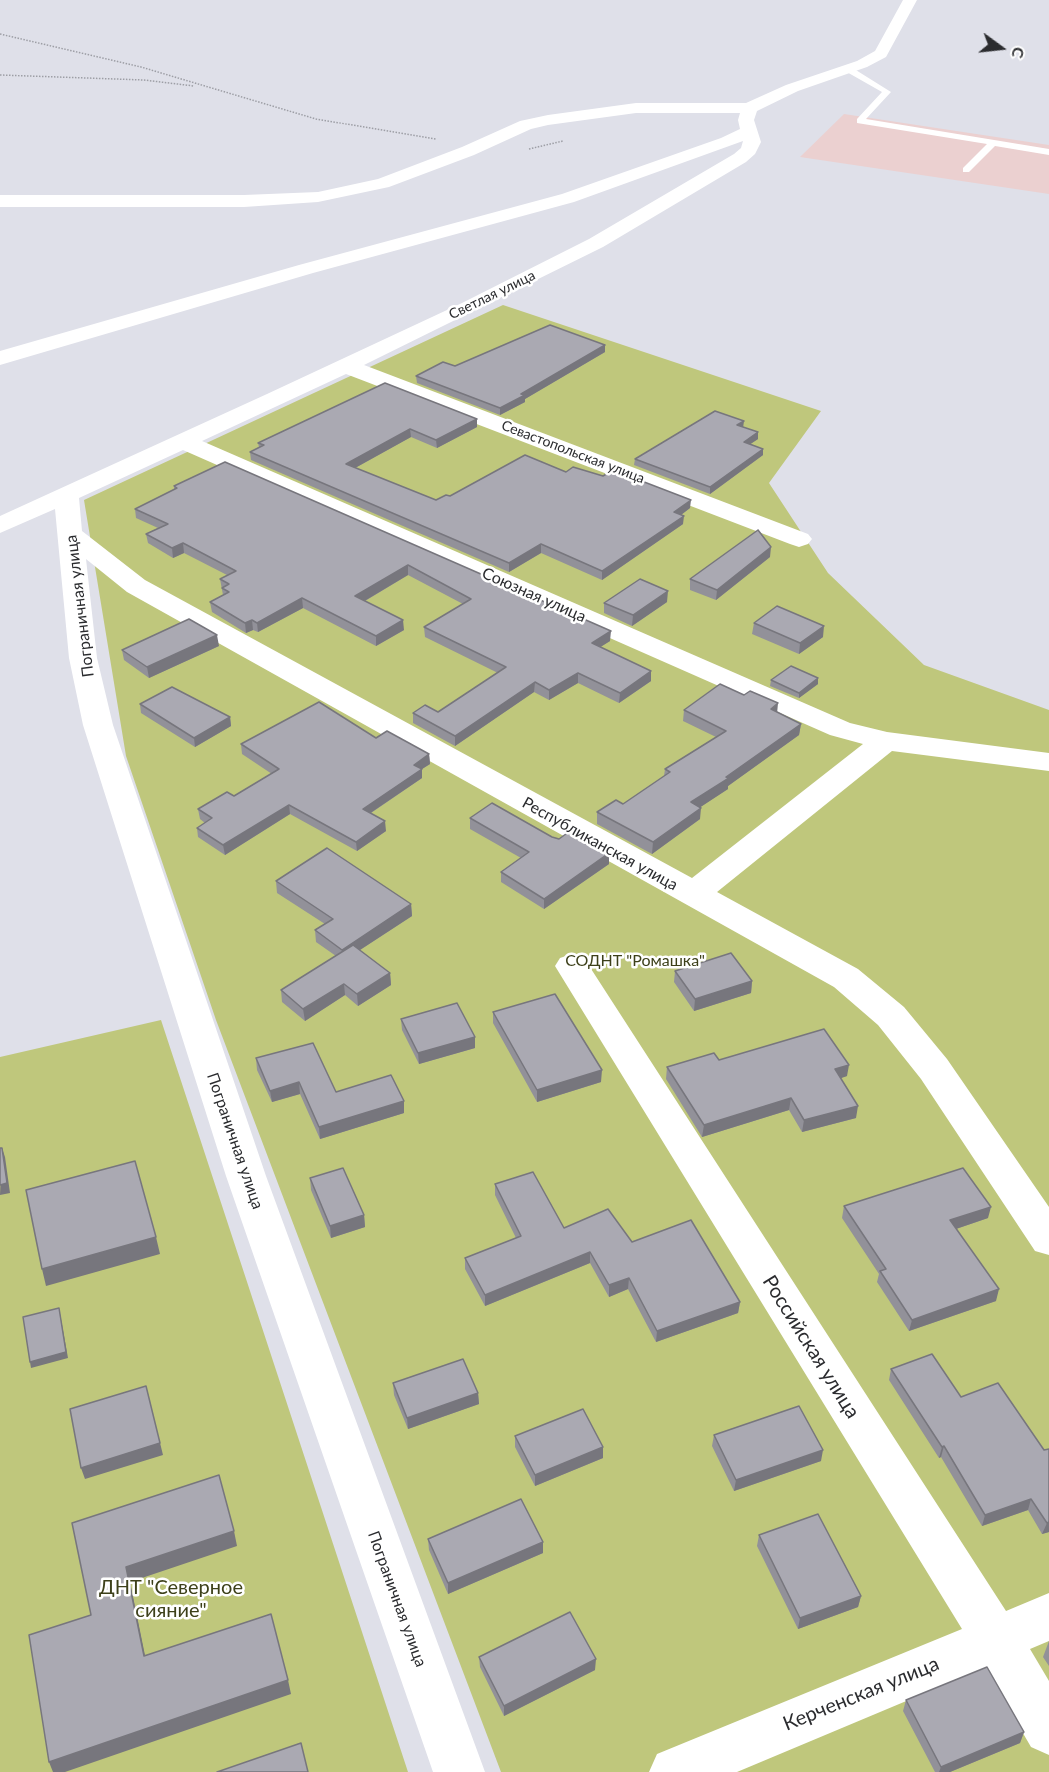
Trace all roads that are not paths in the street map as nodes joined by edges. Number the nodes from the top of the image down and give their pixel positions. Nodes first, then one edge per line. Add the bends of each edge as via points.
1 (910, 0) edge
2 (848, 69) junction
3 (749, 108) junction
4 (748, 132) junction
5 (993, 143) junction
6 (1049, 152) edge
7 (966, 170) dead end
8 (0, 201) edge
9 (0, 358) edge
10 (346, 366) junction
11 (184, 442) junction
12 (66, 496) junction
13 (0, 525) edge
14 (72, 535) junction
15 (800, 538) dead end
16 (886, 741) junction
17 (1049, 762) edge
18 (692, 895) junction
19 (572, 966) dead end
20 (1049, 1239) edge
21 (1049, 1617) edge
22 (996, 1639) junction
23 (1049, 1729) edge
24 (459, 1772) edge
25 (675, 1772) edge

1 - 2 street via 881,54
2 - 3 street
2 - 5 lane via 887,92 860,121
3 - 4 street, Светлая улица
3 - 8 street via 636,108 548,120 526,125 383,183 318,197 244,201
4 - 9 street via 568,198
4 - 10 street, Светлая улица via 752,142 740,158 670,200 596,243
5 - 6 lane
5 - 7 lane
10 - 11 street, Светлая улица
10 - 15 street, Севастопольская улица
11 - 12 street, Светлая улица
11 - 16 street, Союзная улица via 840,729
12 - 13 street, Светлая улица
12 - 14 street, Пограничная улица
14 - 18 street, Республиканская улица via 136,586
14 - 24 street, Пограничная улица via 83,658 98,725 246,1176
16 - 17 street, Союзная улица
16 - 18 street
18 - 20 street, Республиканская улица via 846,978 891,1016 934,1069
19 - 22 street, Российская улица
21 - 22 street, Керченская улица
22 - 23 street, Российская улица
22 - 25 street, Керченская улица

